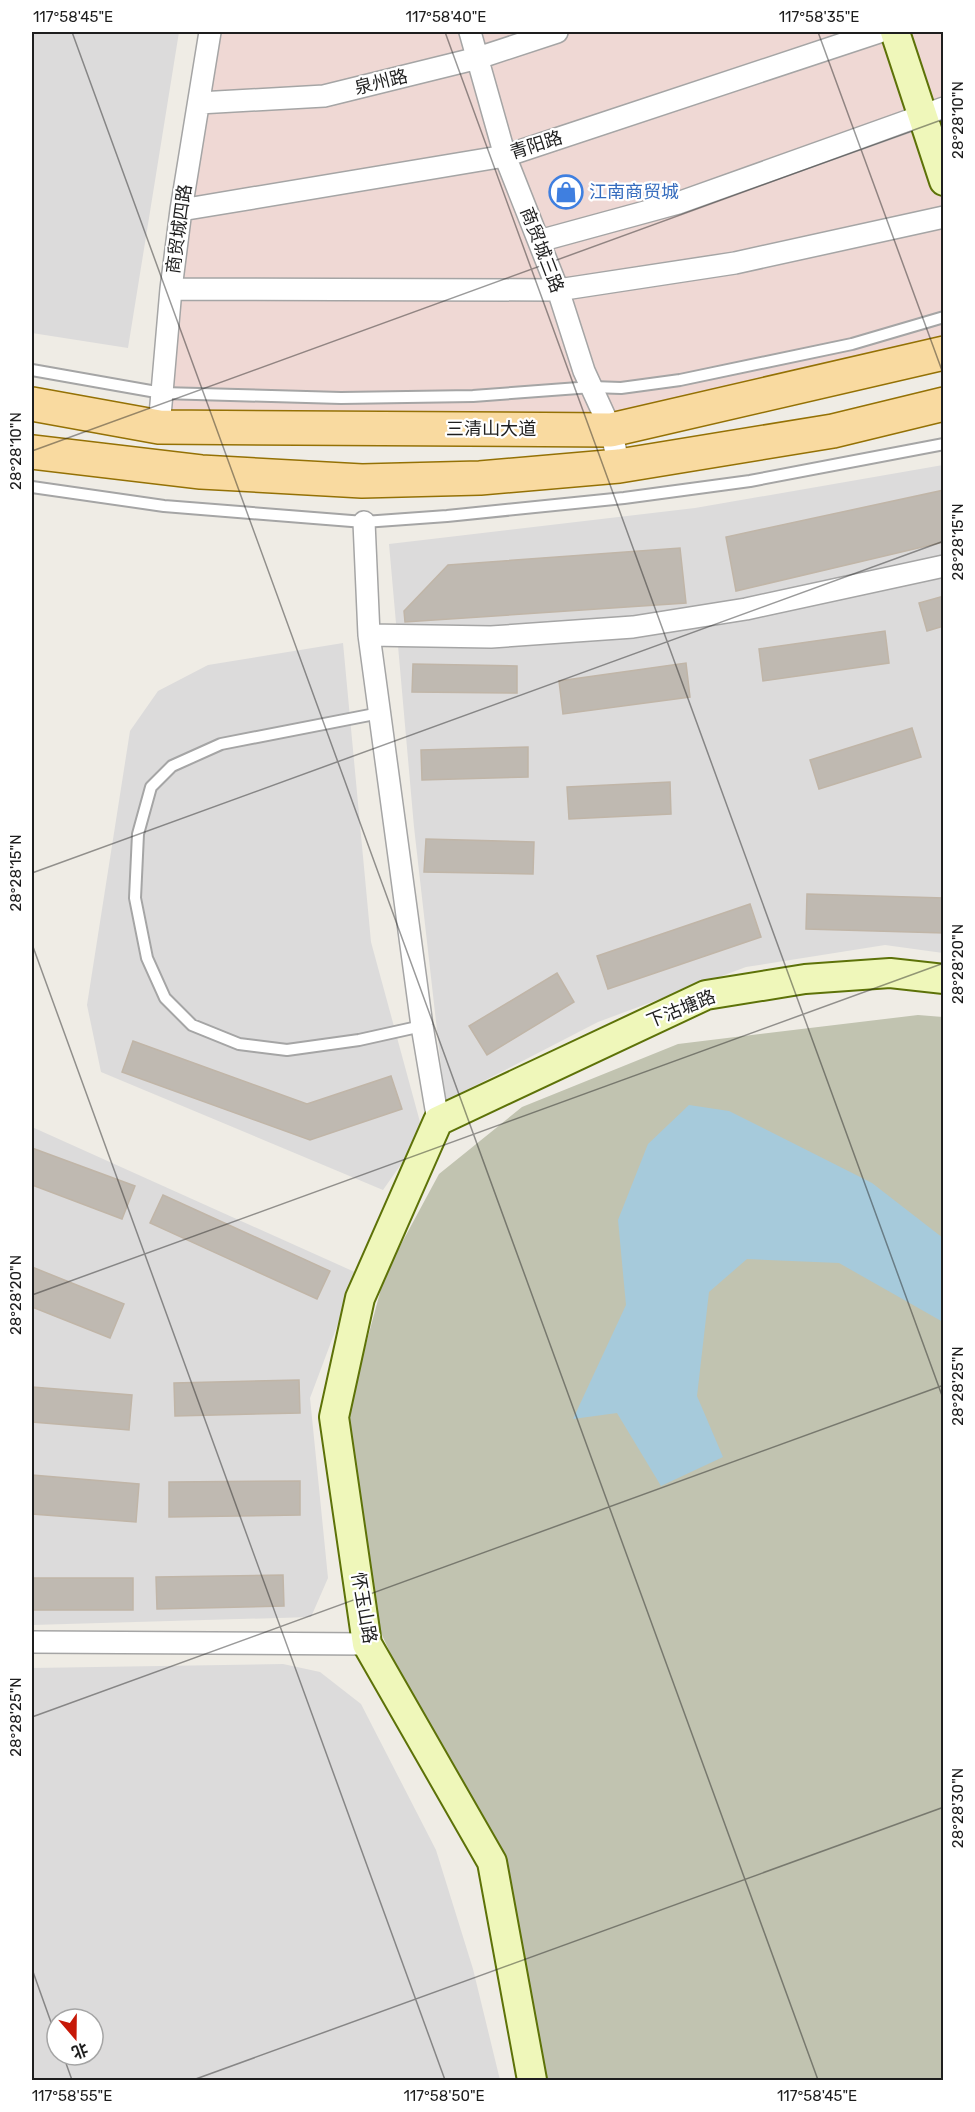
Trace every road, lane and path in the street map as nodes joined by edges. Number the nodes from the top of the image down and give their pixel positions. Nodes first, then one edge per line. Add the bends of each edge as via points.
1 (210, 32) edge
2 (470, 32) edge
3 (557, 32) edge
4 (879, 32) edge
5 (895, 32) edge
6 (478, 58) junction
7 (199, 103) junction
8 (933, 112) edge
9 (505, 156) junction
10 (944, 181) edge
11 (181, 210) junction
12 (944, 217) edge
13 (538, 241) junction
14 (171, 289) junction
15 (558, 290) junction
16 (944, 318) edge
17 (944, 353) edge
18 (32, 370) edge
19 (592, 387) junction
20 (162, 393) junction
21 (32, 404) edge
22 (944, 404) edge
23 (159, 427) junction
24 (611, 430) junction
25 (944, 444) edge
26 (32, 452) edge
27 (619, 466) junction
28 (32, 487) edge
29 (364, 522) junction
30 (944, 566) edge
31 (369, 635) junction
32 (380, 713) junction
33 (944, 979) edge
34 (422, 1026) junction
35 (438, 1121) junction
36 (32, 1642) edge
37 (367, 1644) junction
38 (532, 2080) edge

1 - 7 street, 商贸城四路
2 - 6 street, 商贸城三路
3 - 6 street, 泉州路
4 - 9 street, 青阳路
5 - 8 street
6 - 7 street, 泉州路 via 324,96
6 - 9 street, 商贸城三路
7 - 11 street, 商贸城四路
8 - 10 street
8 - 13 street via 678,203
9 - 11 street, 青阳路
9 - 13 street, 商贸城三路
11 - 14 street, 商贸城四路
12 - 15 street via 735,262
13 - 15 street, 商贸城三路
14 - 15 street
14 - 20 street, 商贸城四路
15 - 19 street, 商贸城三路
16 - 19 lane via 852,344 680,380 621,388
17 - 24 main road, 三清山大道
18 - 20 lane
19 - 20 lane via 473,396 341,398
19 - 24 street, 商贸城三路
20 - 23 street, 商贸城四路
21 - 23 main road, 三清山大道
22 - 27 main road via 833,431
23 - 24 main road, 三清山大道
24 - 27 street, 商贸城三路
25 - 29 lane via 750,481 624,498
26 - 27 main road via 201,472 362,481 480,478
28 - 29 lane via 164,506
29 - 31 street
30 - 31 street via 746,609 633,627 490,637
31 - 32 street
32 - 34 street
32 - 34 lane via 220,744 172,766 150,787 138,834 135,898 147,958 165,999 192,1025 239,1044 286,1050
33 - 35 street, 下沽塘路 via 890,973 826,977 706,995
34 - 35 street
35 - 37 street, 怀玉山路 via 360,1298 334,1417
36 - 37 street
37 - 38 street, 怀玉山路 via 492,1862

